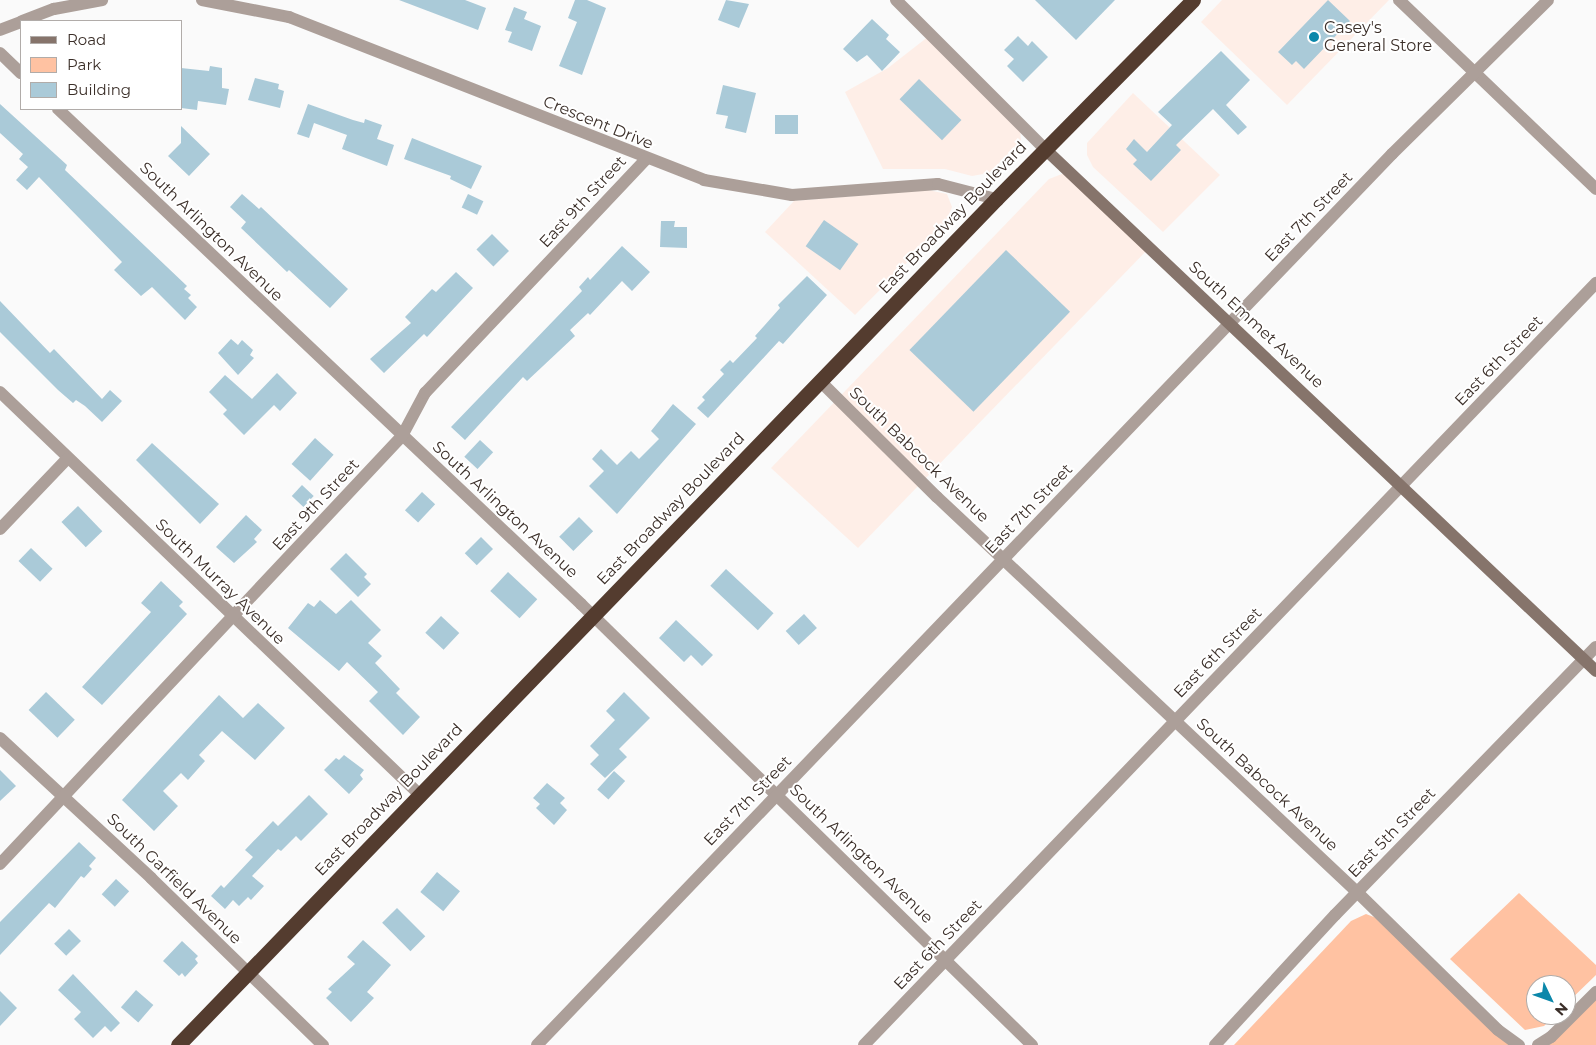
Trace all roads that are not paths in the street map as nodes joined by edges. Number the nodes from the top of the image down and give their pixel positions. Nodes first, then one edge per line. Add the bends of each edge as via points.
1 (102, 0) edge
2 (202, 0) edge
3 (896, 0) edge
4 (1193, 0) edge
5 (1399, 0) edge
6 (1548, 0) edge
7 (25, 20) edge
8 (20, 22) edge
9 (0, 30) edge
10 (0, 53) edge
11 (20, 72) edge
12 (1474, 73) junction
13 (59, 110) edge
14 (1045, 149) junction
15 (645, 160) junction
16 (1596, 189) edge
17 (996, 199) junction
18 (1596, 283) edge
19 (1231, 322) junction
20 (820, 380) junction
21 (0, 392) edge
22 (402, 436) junction
23 (67, 458) junction
24 (1402, 485) junction
25 (0, 529) edge
26 (1003, 560) junction
27 (593, 616) junction
28 (233, 617) junction
29 (1596, 646) edge
30 (1584, 659) junction
31 (1596, 671) edge
32 (1175, 722) junction
33 (0, 738) edge
34 (419, 794) junction
35 (776, 794) junction
36 (64, 797) junction
37 (0, 864) edge
38 (1358, 892) junction
39 (947, 959) junction
40 (246, 973) junction
41 (1596, 992) edge
42 (178, 1045) edge
43 (323, 1045) edge
44 (537, 1045) edge
45 (864, 1045) edge
46 (1032, 1045) edge
47 (1215, 1045) edge
48 (1519, 1045) edge
49 (1538, 1045) edge

1 - 7 street via 54,9
2 - 15 street, Crescent Drive via 289,17
3 - 14 street, South Emmet Avenue
4 - 14 highway, East Broadway Boulevard
5 - 12 street
6 - 12 street, East 7th Street
8 - 9 street
10 - 11 street
12 - 16 street
12 - 19 street, East 7th Street
13 - 22 street, South Arlington Avenue
14 - 17 highway, East Broadway Boulevard
14 - 19 street, South Emmet Avenue
15 - 17 street, Crescent Drive via 704,180 762,192 792,195 938,184
15 - 22 street, East 9th Street via 425,393
17 - 20 highway, East Broadway Boulevard
18 - 24 street, East 6th Street
19 - 24 street, South Emmet Avenue
19 - 26 street, East 7th Street
20 - 26 street, South Babcock Avenue
20 - 27 highway, East Broadway Boulevard
21 - 23 street, South Murray Avenue
22 - 27 street, South Arlington Avenue
22 - 28 street, East 9th Street
23 - 25 street
23 - 28 street, South Murray Avenue
24 - 30 street, South Emmet Avenue
24 - 32 street, East 6th Street
26 - 32 street, South Babcock Avenue
26 - 35 street, East 7th Street
27 - 34 highway, East Broadway Boulevard
27 - 35 street, South Arlington Avenue
28 - 34 street, South Murray Avenue
28 - 36 street, East 9th Street
29 - 30 street, East 5th Street
30 - 31 street, South Emmet Avenue
30 - 38 street, East 5th Street
32 - 38 street, South Babcock Avenue
32 - 39 street, East 6th Street
33 - 36 street, South Garfield Avenue
34 - 40 highway, East Broadway Boulevard
35 - 39 street, South Arlington Avenue
35 - 44 street, East 7th Street
36 - 37 street, East 9th Street
36 - 40 street, South Garfield Avenue via 152,878
38 - 47 street, East 5th Street
38 - 48 street, South Babcock Avenue via 1498,1030
39 - 45 street, East 6th Street
39 - 46 street, South Arlington Avenue
40 - 42 highway, East Broadway Boulevard
40 - 43 street, South Garfield Avenue
41 - 49 street via 1551,1037

